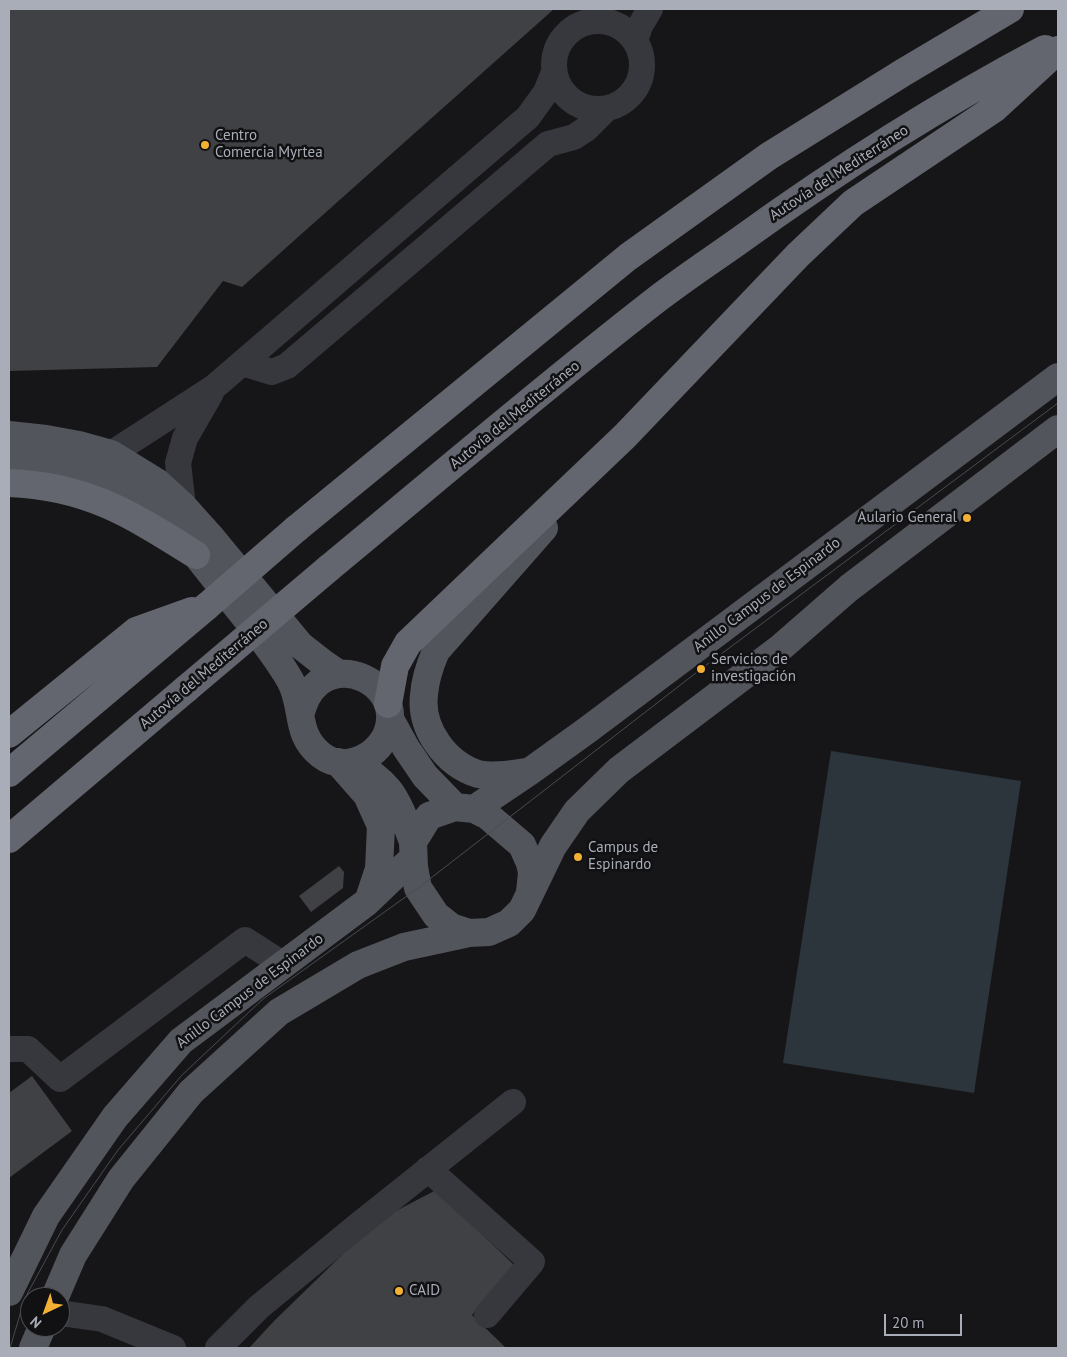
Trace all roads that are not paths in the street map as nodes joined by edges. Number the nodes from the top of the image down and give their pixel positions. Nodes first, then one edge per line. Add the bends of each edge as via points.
1 (650, 9) edge
2 (1010, 9) edge
3 (603, 15) edge
4 (635, 41) junction
5 (1058, 42) edge
6 (1058, 50) edge
7 (554, 72) junction
8 (578, 105) junction
9 (605, 110) junction
10 (528, 117) junction
11 (242, 363) junction
12 (1058, 377) edge
13 (213, 388) junction
14 (1058, 429) edge
15 (9, 435) edge
16 (624, 436) junction
17 (111, 454) junction
18 (9, 462) edge
19 (9, 483) edge
20 (183, 506) junction
21 (196, 555) junction
22 (206, 607) junction
23 (339, 674) junction
24 (389, 711) junction
25 (301, 712) junction
26 (9, 734) edge
27 (346, 762) junction
28 (529, 772) junction
29 (9, 774) edge
30 (464, 808) junction
31 (9, 839) edge
32 (413, 850) junction
33 (530, 892) junction
34 (367, 902) junction
35 (469, 934) junction
36 (284, 965) junction
37 (9, 1048) edge
38 (513, 1102) dead end
39 (428, 1169) junction
40 (59, 1287) edge
41 (9, 1292) edge
42 (70, 1314) edge
43 (487, 1315) dead end
44 (173, 1348) edge
45 (218, 1348) edge

1 - 4 street
2 - 22 highway, bridge via 769,156 628,257 296,529
3 - 4 street via 605,21 619,26
3 - 7 street via 578,25 566,34 558,45
4 - 9 street via 642,59 638,86 618,105
5 - 31 highway, Autovía del Mediterráneo, bridge via 930,114 793,202 657,300 329,568
6 - 16 highway via 995,108 853,203 798,255
7 - 8 street via 558,86
7 - 10 street via 546,92
8 - 9 street
8 - 10 street via 553,107
9 - 11 street via 574,138 548,144 287,366 272,372
10 - 11 street
11 - 13 street
12 - 28 main road, Anillo Campus de Espinardo
13 - 17 street
13 - 20 street via 185,438 178,463
14 - 33 main road via 849,588 779,649 619,770 577,811 553,846
15 - 17 main road via 46,438
16 - 24 highway via 408,643 395,666
16 - 28 main road via 436,651 428,670 423,696 425,715 444,752 459,765 479,774 499,776
17 - 20 main road via 158,483
18 - 21 main road via 69,471 124,489 146,502 180,532
19 - 21 highway via 70,491 98,500 135,517
20 - 23 main road via 300,645
21 - 25 main road via 277,658 292,685
22 - 26 highway via 136,630
22 - 29 highway
23 - 24 main road via 355,674 369,680 381,691
23 - 25 main road via 315,685
24 - 27 main road via 387,734 380,747 368,757
24 - 30 main road via 406,748 424,776
25 - 27 main road via 302,729 309,745 322,756
27 - 32 main road via 378,779 389,790 404,819
27 - 34 main road via 382,826 379,869
28 - 30 main road, Anillo Campus de Espinardo
30 - 32 main road, Anillo Campus de Espinardo via 430,816
30 - 33 main road via 488,816 522,846 532,873
32 - 34 main road, Anillo Campus de Espinardo
32 - 35 main road via 418,888 432,911 451,927
33 - 35 main road via 522,910 509,923 489,932
34 - 36 main road, Anillo Campus de Espinardo
35 - 40 main road via 404,947 358,966 278,1012 191,1092 121,1179 73,1255
36 - 37 street via 245,940 60,1079 28,1050
36 - 41 main road, Anillo Campus de Espinardo via 181,1040 115,1117 46,1216
38 - 39 street
39 - 43 street via 532,1262
39 - 45 street via 259,1307
42 - 44 street via 102,1319

